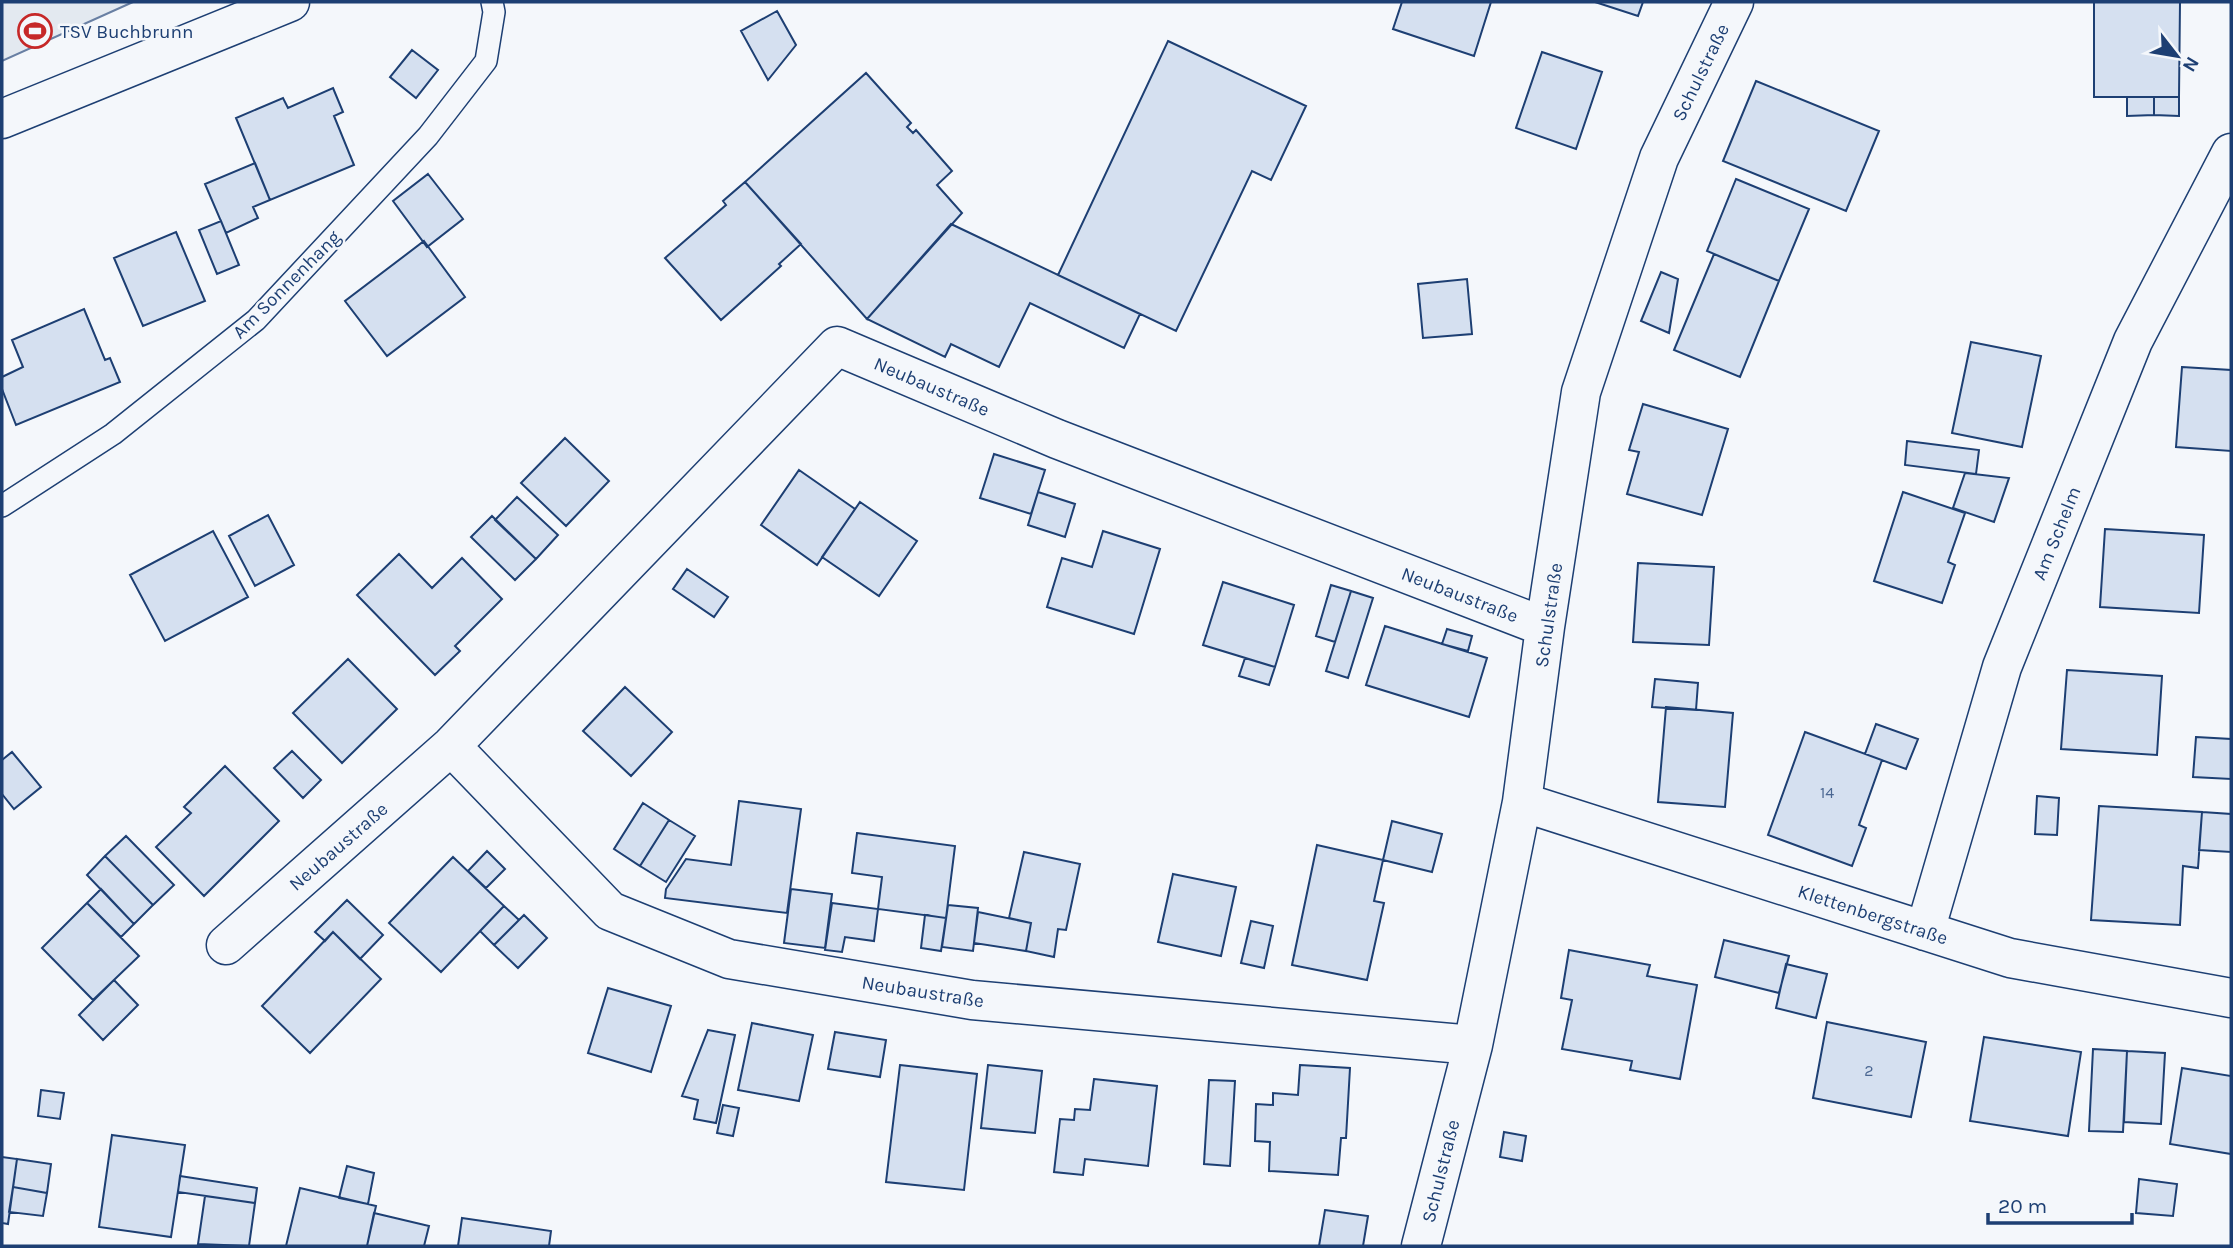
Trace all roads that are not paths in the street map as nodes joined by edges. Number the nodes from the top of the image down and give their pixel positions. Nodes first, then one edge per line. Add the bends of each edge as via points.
1 (290, 2) edge
2 (492, 2) edge
3 (1734, 2) edge
4 (2, 120) edge
5 (2231, 153) edge
6 (2, 506) edge
7 (1545, 627) junction
8 (451, 746) junction
9 (1522, 802) junction
10 (1925, 931) junction
11 (226, 945) dead end
12 (2231, 998) edge
13 (1473, 1045) junction
14 (1421, 1246) edge

1 - 4 street
2 - 6 lane, Am Sonnenhang via 495,12 486,61 428,136 256,320 113,434
3 - 7 street, Schulstraße via 1658,158 1581,392
5 - 10 street, Am Schelm via 2133,341 2002,667
7 - 8 street, Neubaustraße via 1056,439 837,346
7 - 9 street, Schulstraße
8 - 11 street, Neubaustraße
8 - 13 street, Neubaustraße via 610,911 729,959 972,1000
9 - 10 street, Klettenbergstraße
9 - 13 street, Schulstraße
10 - 12 street, Klettenbergstraße via 2010,958
13 - 14 street, Schulstraße

